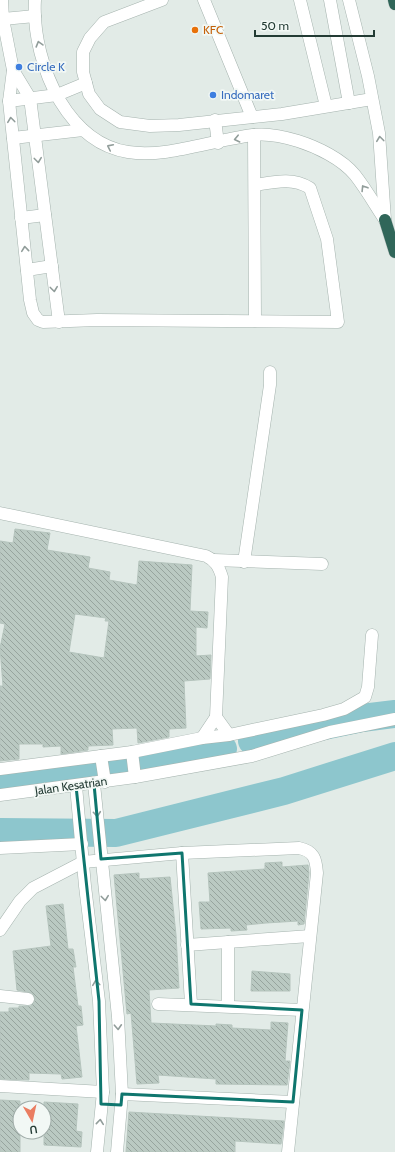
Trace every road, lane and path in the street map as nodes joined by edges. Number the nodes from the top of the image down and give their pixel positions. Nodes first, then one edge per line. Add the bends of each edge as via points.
1 (2, 0) edge
2 (35, 0) edge
3 (162, 0) edge
4 (204, 0) edge
5 (300, 0) edge
6 (330, 0) edge
7 (349, 0) edge
8 (394, 0) edge
9 (395, 4) edge
10 (35, 16) junction
11 (4, 19) junction
12 (13, 70) junction
13 (86, 83) junction
14 (57, 95) junction
15 (30, 98) junction
16 (372, 99) junction
17 (9, 101) junction
18 (349, 103) junction
19 (326, 106) junction
20 (252, 117) junction
21 (215, 120) junction
22 (83, 130) junction
23 (35, 134) junction
24 (254, 135) junction
25 (13, 138) junction
26 (218, 143) junction
27 (255, 185) junction
28 (45, 215) junction
29 (21, 218) junction
30 (385, 220) junction
31 (395, 252) edge
32 (52, 266) junction
33 (27, 270) junction
34 (256, 321) junction
35 (59, 322) junction
36 (270, 372) dead end
37 (0, 513) edge
38 (214, 560) junction
39 (244, 562) junction
40 (322, 564) dead end
41 (372, 635) dead end
42 (216, 717) junction
43 (395, 719) edge
44 (229, 734) junction
45 (202, 738) junction
46 (132, 755) junction
47 (101, 759) junction
48 (0, 769) edge
49 (138, 776) junction
50 (99, 783) junction
51 (76, 789) junction
52 (0, 795) edge
53 (82, 841) junction
54 (0, 848) edge
55 (182, 852) junction
56 (101, 859) junction
57 (83, 862) junction
58 (0, 930) edge
59 (310, 936) junction
60 (228, 942) junction
61 (187, 945) junction
62 (0, 996) edge
63 (28, 999) dead end
64 (158, 1004) dead end
65 (191, 1004) junction
66 (228, 1006) junction
67 (302, 1010) junction
68 (121, 1080) junction
69 (0, 1086) edge
70 (103, 1086) junction
71 (121, 1100) junction
72 (293, 1102) junction
73 (101, 1104) junction
74 (97, 1152) edge
75 (117, 1152) edge
76 (288, 1152) edge

1 - 11 street
2 - 10 street
3 - 13 street via 104,22 90,38 83,52
4 - 20 street
5 - 19 street
6 - 18 street
7 - 16 street
8 - 9 highway
10 - 11 street
14 -> 10 street via 36,37
11 - 12 street
12 - 15 street
12 - 17 street
13 - 14 street
13 - 21 street via 89,94 100,109 120,122 150,126
14 - 15 street
14 - 22 street
15 - 17 street
15 - 23 street
16 - 18 street
30 -> 16 street via 382,156
25 -> 17 street
18 - 19 street
19 - 20 street
20 - 21 street
21 - 26 street
22 - 23 street
26 -> 22 street via 143,155 119,151 88,136
23 - 25 street
23 -> 28 street
24 -> 26 street
24 - 27 street
30 -> 24 street via 354,174 335,159 299,141
25 - 29 street
27 - 34 street
27 - 34 street via 288,181 302,183 310,188 327,239 339,320
28 - 29 street
28 - 32 street
33 -> 29 street
30 - 31 highway
32 - 33 street
32 -> 35 street
33 - 35 street via 32,313 35,318 42,322
34 - 35 street
36 - 39 street
37 - 38 street via 206,556
38 - 39 street
38 - 42 street via 222,577
39 - 40 street
41 - 44 street via 368,687 365,696 358,702 323,715
42 - 44 street
42 - 45 street
43 - 49 street, Jalan Kesatrian via 330,732 252,756
44 - 45 street
45 - 46 street
46 - 47 street
46 - 49 street
47 - 48 street
47 - 50 street
49 - 50 street, Jalan Kesatrian
50 - 51 street, Jalan Kesatrian
50 -> 56 street
51 - 52 street, Jalan Kesatrian
51 - 53 street
53 - 54 street
53 - 57 street
55 - 56 street
55 - 59 street via 300,848 312,853 316,860 317,873
55 - 61 street
56 - 57 street
56 -> 68 street via 117,1010
57 - 58 street via 33,888 20,901
70 -> 57 street via 99,1001
59 - 60 street
59 - 67 street
60 - 61 street
60 - 66 street
61 - 65 street
62 - 63 street
64 - 65 street
65 - 66 street
66 - 67 street
67 - 72 street
68 - 70 street
68 - 71 street
69 - 70 street
70 - 73 street
71 - 72 street
71 - 73 street
71 - 75 street
72 - 76 street
74 -> 73 street

